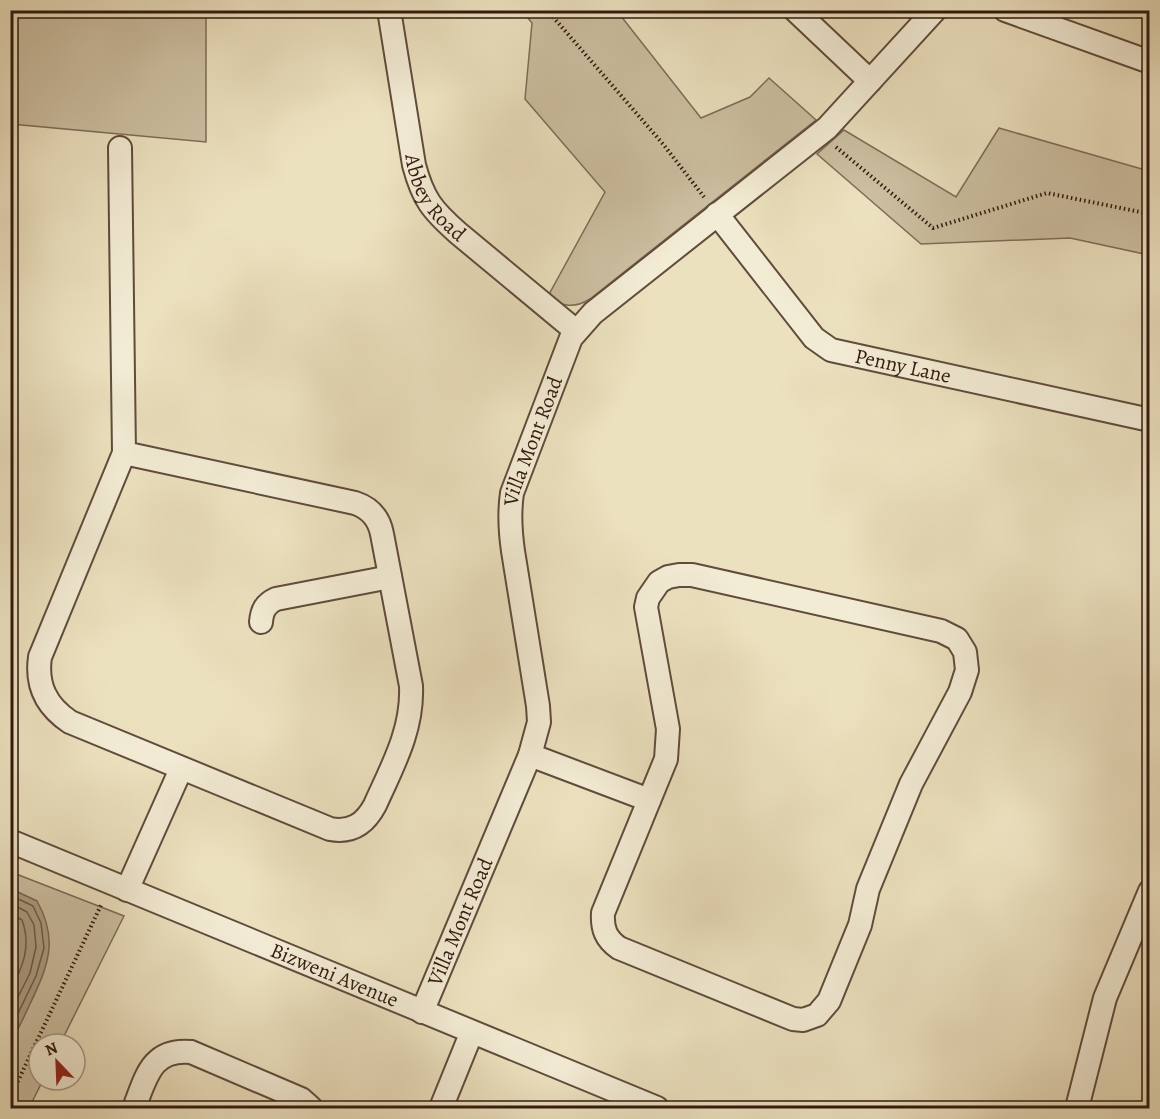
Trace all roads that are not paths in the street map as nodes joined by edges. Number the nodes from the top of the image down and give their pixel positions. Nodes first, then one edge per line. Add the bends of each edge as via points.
1 (389, 10) edge
2 (795, 10) edge
3 (935, 10) edge
4 (1005, 10) edge
5 (1149, 62) edge
6 (870, 81) junction
7 (120, 148) dead end
8 (717, 214) junction
9 (576, 331) junction
10 (1149, 420) edge
11 (124, 453) junction
12 (390, 577) junction
13 (261, 622) dead end
14 (530, 755) junction
15 (181, 769) junction
16 (649, 800) junction
17 (10, 841) edge
18 (119, 886) junction
19 (1149, 891) edge
20 (422, 1012) junction
21 (471, 1034) junction
22 (134, 1108) edge
23 (310, 1108) edge
24 (441, 1108) edge
25 (657, 1108) edge
26 (1077, 1108) edge

1 - 9 street, Abbey Road via 414,165 427,201 458,234
2 - 6 street
3 - 6 street, Villa Mont Road
4 - 5 street
6 - 8 street, Villa Mont Road via 820,134
7 - 11 street
8 - 9 street, Villa Mont Road
8 - 10 street, Penny Lane via 814,338 831,350
9 - 14 street, Villa Mont Road via 512,493 510,509 509,525 538,706 539,722
11 - 12 street via 362,505 374,514 381,527
11 - 15 street via 40,657 39,677 52,707 70,722
12 - 13 street via 276,599 264,609
12 - 15 street via 411,703 405,736 375,806 363,823 346,830 330,829
14 - 16 street
14 - 20 street, Villa Mont Road
15 - 18 street
16 - 16 street via 603,913 607,938 619,948 793,1019 817,1015 829,1001 860,925 868,889 911,784 960,692 967,670 965,652 957,639 941,631 692,575 668,577 652,591 646,607 669,737 666,759
17 - 18 street, Bizweni Avenue
18 - 20 street, Bizweni Avenue
19 - 26 street via 1105,998
20 - 21 street, Bizweni Avenue
21 - 24 street
21 - 25 street, Bizweni Avenue
22 - 23 street via 151,1067 163,1056 181,1051 301,1099

